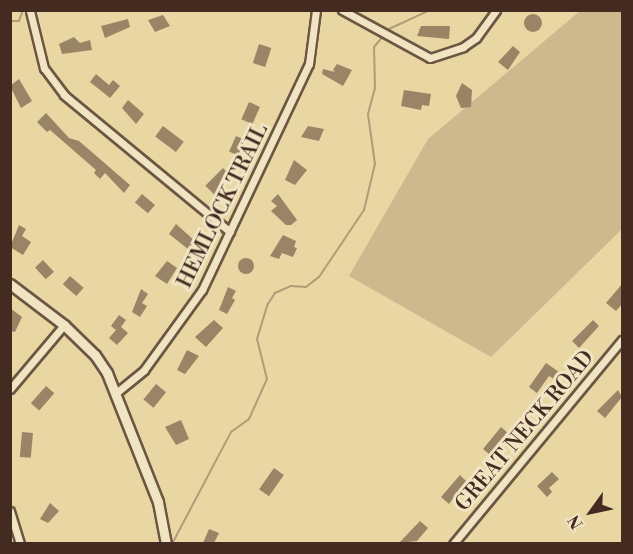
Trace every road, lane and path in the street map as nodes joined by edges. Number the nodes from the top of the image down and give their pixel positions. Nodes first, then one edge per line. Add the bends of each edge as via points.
1 (316, 10) edge
2 (342, 10) edge
3 (496, 10) edge
4 (30, 11) edge
5 (230, 232) junction
6 (10, 284) edge
7 (64, 325) junction
8 (622, 340) edge
9 (10, 389) edge
10 (116, 393) junction
11 (10, 511) edge
12 (165, 541) edge
13 (20, 543) edge
14 (453, 543) edge

1 - 5 street, HEMLOCK TRAIL via 309,64
2 - 3 street via 430,58 463,47 476,38
4 - 5 street via 44,68 64,95
5 - 10 street, HEMLOCK TRAIL via 202,290 171,338 144,370
6 - 7 street
7 - 9 street
7 - 10 street via 95,355
8 - 14 street, GREAT NECK ROAD
10 - 12 street via 158,502
11 - 13 street

